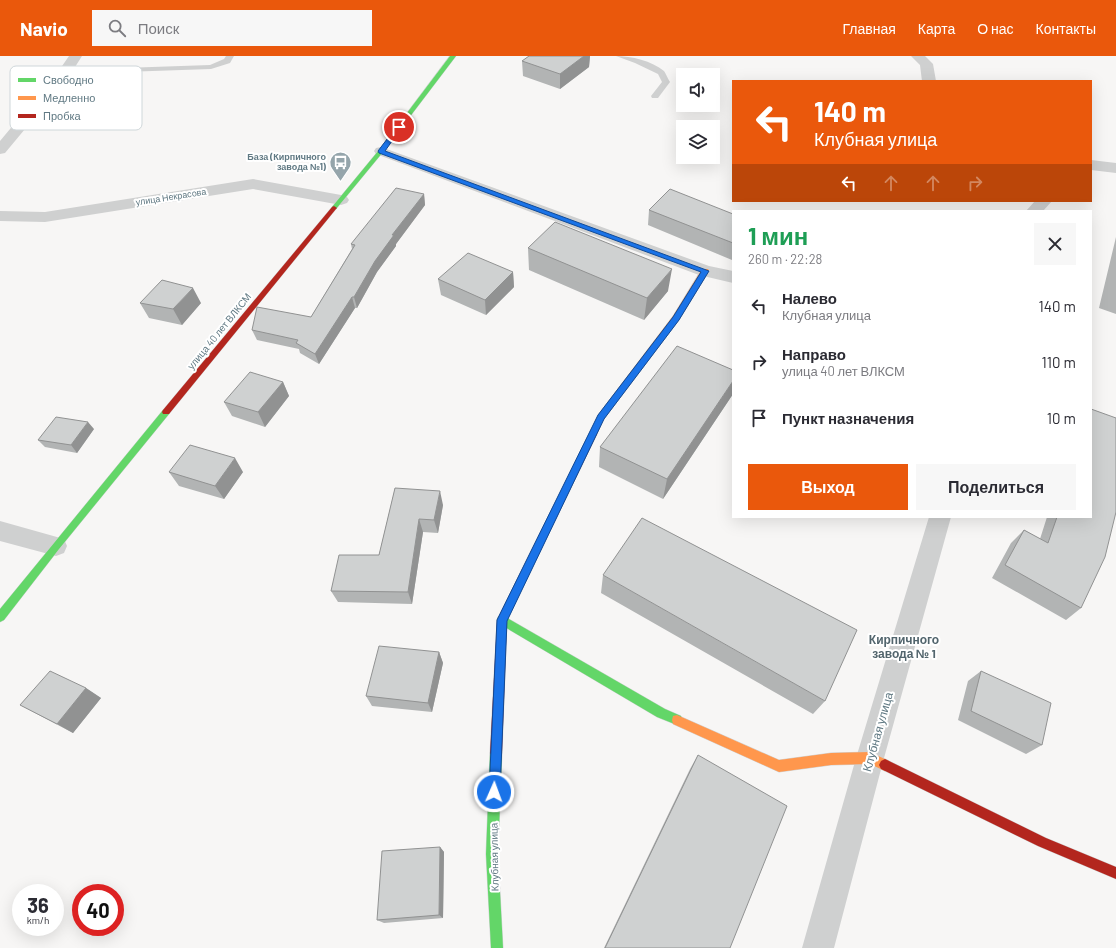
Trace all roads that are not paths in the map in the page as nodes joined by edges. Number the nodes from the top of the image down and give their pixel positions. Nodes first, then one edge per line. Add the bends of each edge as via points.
1 (76, 56) edge
2 (230, 56) edge
3 (453, 56) edge
4 (620, 56) edge
5 (917, 56) edge
6 (69, 66) edge
7 (142, 69) edge
8 (929, 80) edge
9 (656, 96) dead end
10 (17, 130) edge
11 (0, 150) edge
12 (381, 151) junction
13 (1092, 165) edge
14 (1116, 168) edge
15 (341, 200) junction
16 (1043, 202) edge
17 (1035, 210) edge
18 (0, 216) edge
19 (705, 271) junction
20 (732, 276) edge
21 (940, 518) edge
22 (0, 530) edge
23 (56, 546) junction
24 (0, 617) edge
25 (502, 620) junction
26 (870, 758) junction
27 (1116, 873) edge
28 (497, 948) edge
29 (818, 948) edge

1 - 6 street
2 - 7 lane via 227,62 211,67
3 - 12 street, улица 40 лет ВЛКСМ
4 - 9 lane via 638,61 661,73 666,82
5 - 8 street via 926,64
10 - 11 street
12 - 15 street, улица 40 лет ВЛКСМ
12 - 19 street
13 - 14 street
15 - 18 street, улица Некрасова via 253,184 45,218
15 - 23 street, улица 40 лет ВЛКСМ
16 - 17 street
19 - 20 street
19 - 25 street, Клубная улица via 676,318 601,417
21 - 26 street, Клубная улица
22 - 23 street
23 - 24 street, улица 40 лет ВЛКСМ
25 - 26 street via 661,713 779,766 831,759
25 - 28 street, Клубная улица via 492,854
26 - 27 street via 1042,842
26 - 29 street, Клубная улица

